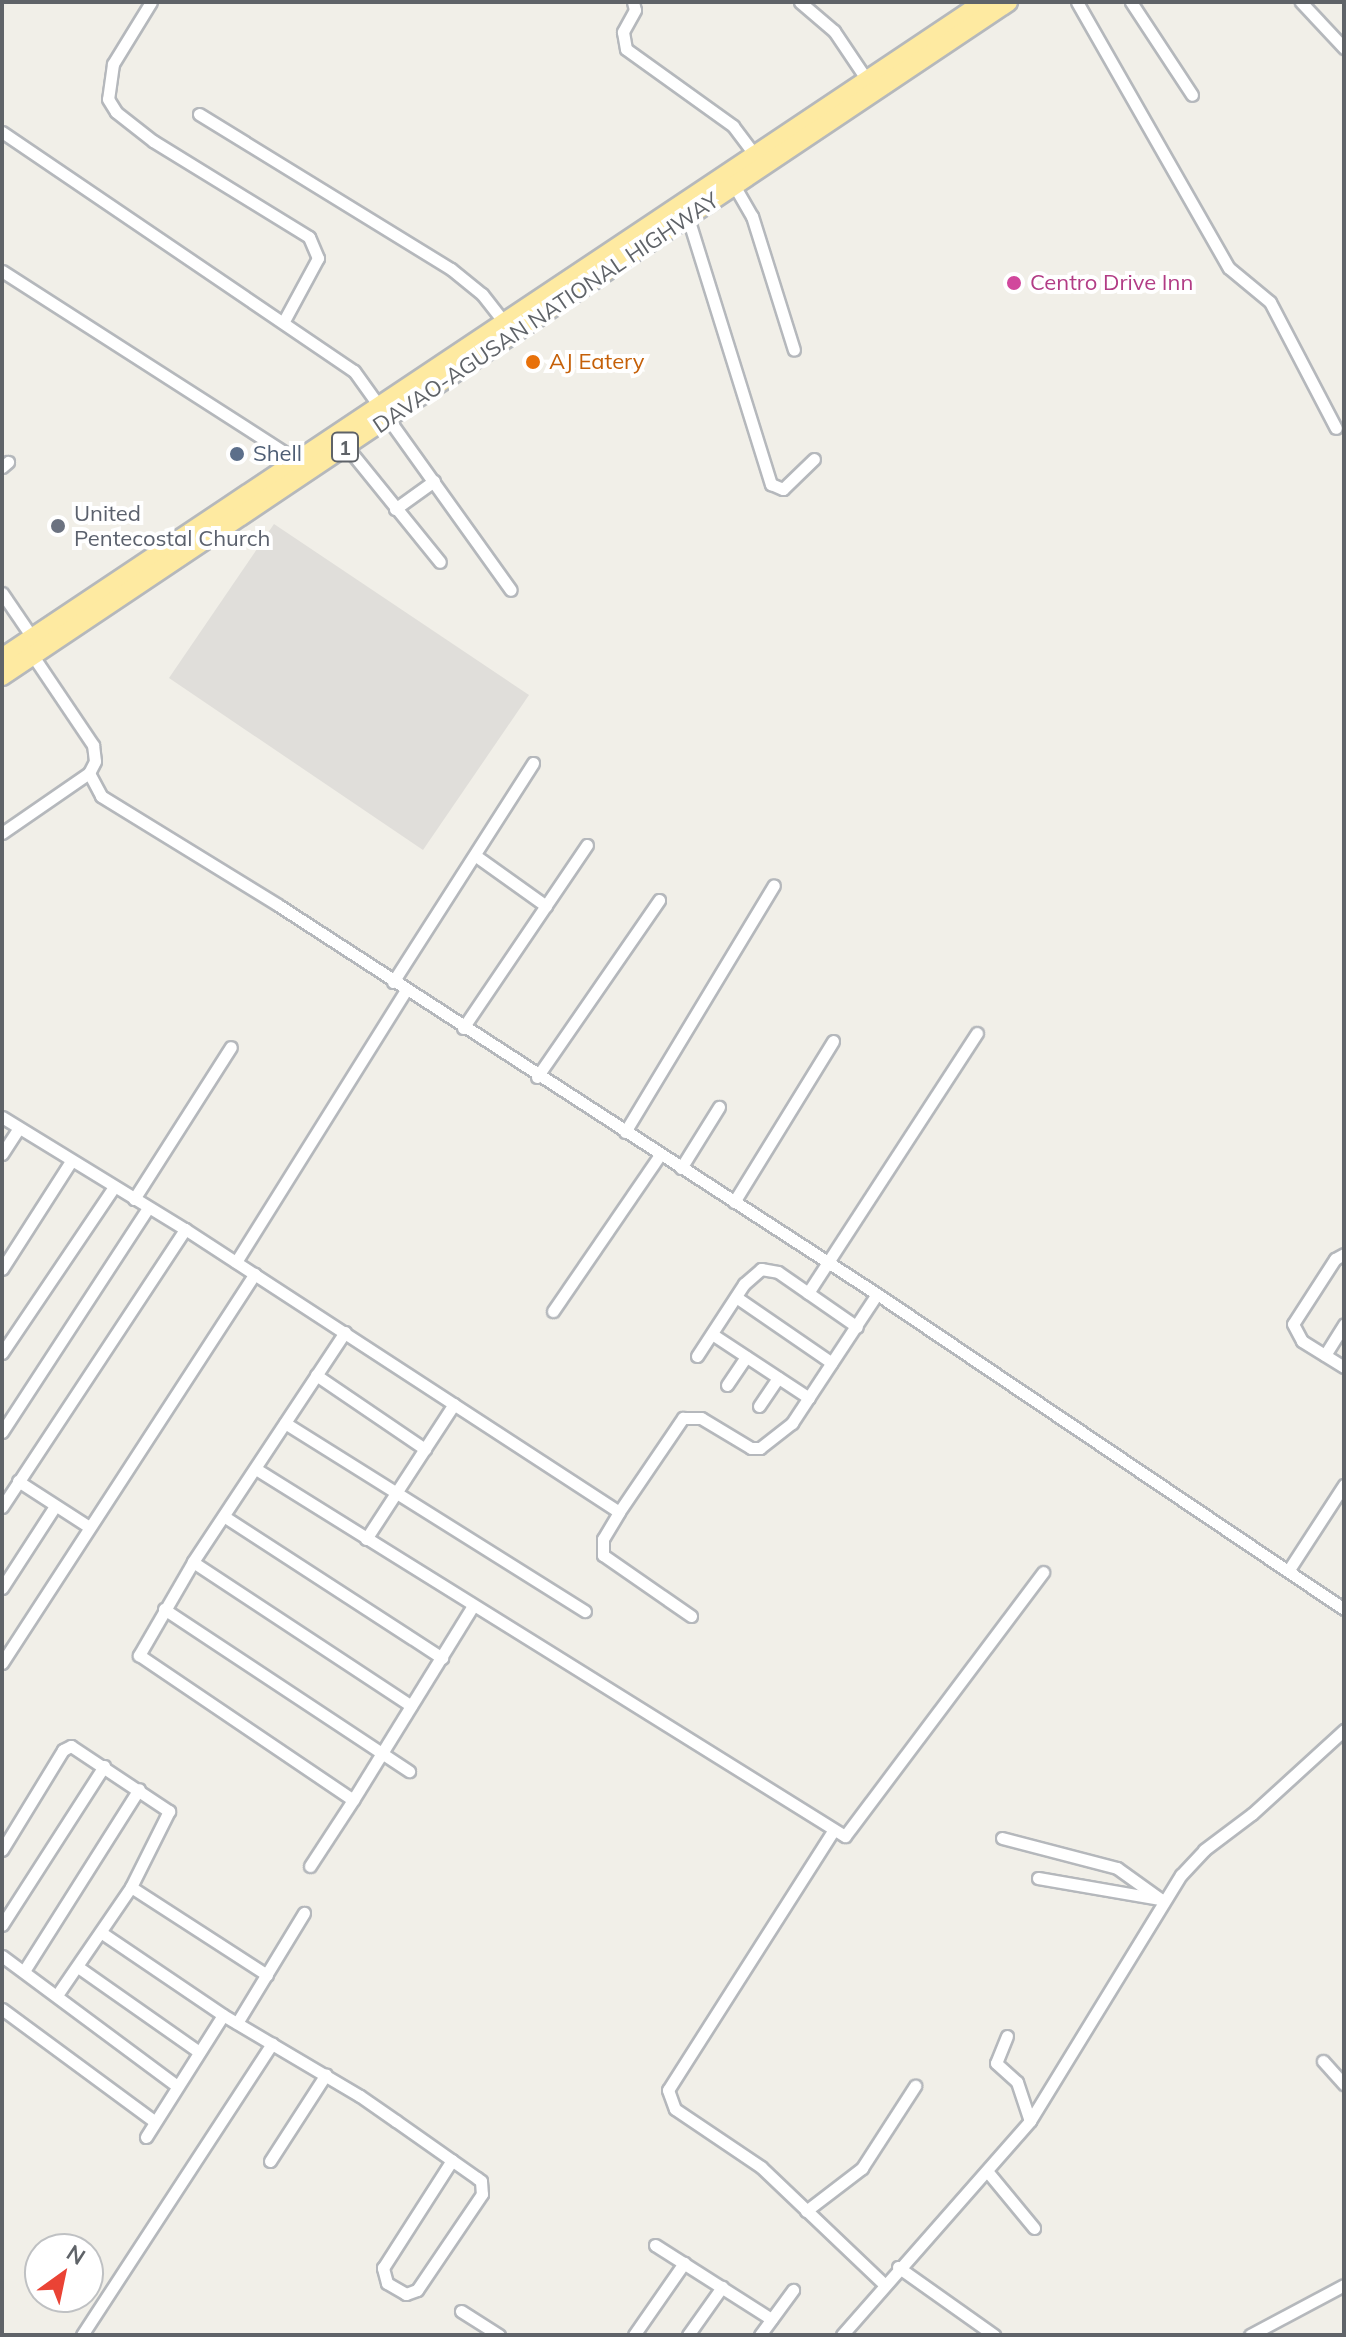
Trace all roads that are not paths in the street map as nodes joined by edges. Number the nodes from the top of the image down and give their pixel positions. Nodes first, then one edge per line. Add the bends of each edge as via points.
1 (151, 2) edge
2 (633, 2) edge
3 (800, 2) edge
4 (984, 2) edge
5 (1008, 2) edge
6 (1077, 2) edge
7 (1131, 2) edge
8 (1301, 2) edge
9 (1344, 48) edge
10 (871, 86) junction
11 (1192, 95) dead end
12 (199, 114) dead end
13 (2, 132) edge
14 (759, 161) junction
15 (735, 187) junction
16 (688, 218) junction
17 (2, 271) edge
18 (546, 303) junction
19 (284, 321) junction
20 (504, 322) junction
21 (794, 350) dead end
22 (384, 411) junction
23 (1336, 428) dead end
24 (346, 446) junction
25 (814, 459) dead end
26 (303, 466) junction
27 (434, 481) junction
28 (395, 509) junction
29 (440, 562) dead end
30 (511, 590) dead end
31 (2, 593) edge
32 (30, 645) junction
33 (2, 658) edge
34 (2, 676) edge
35 (533, 763) dead end
36 (89, 773) junction
37 (2, 833) edge
38 (587, 845) dead end
39 (476, 856) junction
40 (774, 885) dead end
41 (659, 900) dead end
42 (546, 906) junction
43 (393, 982) junction
44 (406, 990) junction
45 (463, 1028) junction
46 (977, 1033) dead end
47 (833, 1041) dead end
48 (231, 1047) dead end
49 (537, 1077) junction
50 (719, 1107) dead end
51 (2, 1117) edge
52 (19, 1128) junction
53 (625, 1132) junction
54 (2, 1154) edge
55 (660, 1155) junction
56 (71, 1161) junction
57 (681, 1168) junction
58 (114, 1187) junction
59 (134, 1199) junction
60 (734, 1202) junction
61 (148, 1208) junction
62 (185, 1229) junction
63 (1344, 1254) edge
64 (236, 1262) junction
65 (826, 1263) junction
66 (2, 1269) edge
67 (255, 1274) junction
68 (808, 1293) junction
69 (877, 1294) junction
70 (736, 1297) junction
71 (553, 1311) dead end
72 (1344, 1325) edge
73 (857, 1327) junction
74 (345, 1332) junction
75 (712, 1334) junction
76 (2, 1353) edge
77 (1325, 1355) junction
78 (697, 1356) dead end
79 (746, 1357) junction
80 (832, 1363) junction
81 (1344, 1367) edge
82 (316, 1375) junction
83 (778, 1378) junction
84 (727, 1385) dead end
85 (809, 1398) junction
86 (454, 1404) junction
87 (759, 1406) dead end
88 (285, 1423) junction
89 (2, 1432) edge
90 (425, 1449) junction
91 (256, 1469) junction
92 (2, 1483) edge
93 (1344, 1485) edge
94 (16, 1486) junction
95 (395, 1493) junction
96 (55, 1506) junction
97 (2, 1507) edge
98 (619, 1512) junction
99 (225, 1517) junction
100 (89, 1527) junction
101 (366, 1539) junction
102 (193, 1562) junction
103 (1290, 1568) junction
104 (1043, 1572) dead end
105 (2, 1588) edge
106 (473, 1606) junction
107 (164, 1609) junction
108 (1344, 1609) edge
109 (585, 1611) dead end
110 (691, 1616) dead end
111 (442, 1658) junction
112 (2, 1663) edge
113 (411, 1706) junction
114 (1344, 1730) edge
115 (382, 1753) junction
116 (104, 1766) junction
117 (409, 1771) dead end
118 (139, 1789) junction
119 (353, 1800) junction
120 (833, 1831) junction
121 (1002, 1838) dead end
122 (2, 1850) edge
123 (310, 1866) dead end
124 (1038, 1878) dead end
125 (131, 1887) junction
126 (1162, 1900) junction
127 (304, 1913) dead end
128 (2, 1925) edge
129 (102, 1933) junction
130 (2, 1956) edge
131 (78, 1967) junction
132 (24, 1971) junction
133 (267, 1975) junction
134 (57, 1995) junction
135 (2, 2009) edge
136 (223, 2015) junction
137 (237, 2023) junction
138 (1007, 2036) dead end
139 (272, 2044) junction
140 (199, 2052) junction
141 (1323, 2061) dead end
142 (326, 2074) junction
143 (1344, 2084) edge
144 (177, 2086) junction
145 (915, 2086) dead end
146 (1030, 2121) junction
147 (155, 2122) junction
148 (146, 2137) dead end
149 (452, 2160) junction
150 (270, 2161) dead end
151 (987, 2171) junction
152 (806, 2211) junction
153 (1034, 2228) dead end
154 (655, 2245) dead end
155 (684, 2263) junction
156 (898, 2267) junction
157 (884, 2284) junction
158 (1344, 2285) edge
159 (722, 2287) junction
160 (793, 2290) dead end
161 (461, 2311) dead end
162 (771, 2319) junction
163 (82, 2335) edge
164 (499, 2335) edge
165 (634, 2335) edge
166 (688, 2335) edge
167 (760, 2335) edge
168 (842, 2335) edge
169 (994, 2335) edge
170 (1250, 2335) edge

1 - 19 street via 113,64 108,99 153,141 309,237 318,258
2 - 14 street via 635,10 623,32 626,49 733,126
3 - 10 street via 834,31
4 - 10 highway, DAVAO-AGUSAN NATIONAL HIGHWAY / 1
5 - 10 highway, DAVAO-AGUSAN NATIONAL HIGHWAY / 1
6 - 23 street via 1229,268 1270,302
7 - 11 street
8 - 9 street
10 - 14 highway, DAVAO-AGUSAN NATIONAL HIGHWAY / 1
12 - 20 street via 451,269 482,294
13 - 19 street
14 - 15 highway, DAVAO-AGUSAN NATIONAL HIGHWAY / 1
14 - 18 highway, DAVAO-AGUSAN NATIONAL HIGHWAY / 1
15 - 16 highway, DAVAO-AGUSAN NATIONAL HIGHWAY / 1
15 - 21 street via 760,238
16 - 18 highway, DAVAO-AGUSAN NATIONAL HIGHWAY / 1
16 - 25 street via 771,484 783,489
17 - 26 street
18 - 20 highway, DAVAO-AGUSAN NATIONAL HIGHWAY / 1
18 - 22 highway, DAVAO-AGUSAN NATIONAL HIGHWAY / 1
19 - 22 street via 354,371
20 - 22 highway, DAVAO-AGUSAN NATIONAL HIGHWAY / 1
22 - 24 highway, DAVAO-AGUSAN NATIONAL HIGHWAY / 1
22 - 26 highway, DAVAO-AGUSAN NATIONAL HIGHWAY / 1
22 - 27 street
24 - 26 highway, DAVAO-AGUSAN NATIONAL HIGHWAY / 1
24 - 28 street
26 - 32 highway, DAVAO-AGUSAN NATIONAL HIGHWAY / 1
27 - 28 street
27 - 30 street
28 - 29 street
31 - 32 street
32 - 33 highway, DAVAO-AGUSAN NATIONAL HIGHWAY / 1
32 - 34 highway, DAVAO-AGUSAN NATIONAL HIGHWAY / 1
32 - 36 street via 93,745 95,761
35 - 39 street
36 - 37 street
36 - 43 street via 101,796
38 - 42 street
39 - 42 street
39 - 43 street
40 - 53 street
41 - 49 street
42 - 45 street
43 - 44 street
44 - 45 street
44 - 64 street
45 - 49 street
46 - 65 street
47 - 60 street
48 - 59 street
49 - 53 street
50 - 57 street
51 - 52 street
52 - 54 street
52 - 56 street
53 - 55 street
55 - 57 street
55 - 71 street
56 - 58 street
56 - 66 street
57 - 60 street
58 - 59 street
58 - 76 street
59 - 61 street
60 - 65 street
61 - 62 street
61 - 89 street
62 - 64 street
62 - 94 street
63 - 77 street via 1335,1259 1293,1324 1295,1335
64 - 67 street
65 - 68 street
65 - 69 street
67 - 74 street
67 - 100 street
68 - 70 street via 778,1272 761,1269
68 - 73 street
69 - 73 street
69 - 103 street
70 - 75 street
70 - 80 street
72 - 77 street
73 - 80 street
74 - 82 street
74 - 86 street
75 - 78 street
75 - 79 street
77 - 81 street
79 - 83 street
79 - 84 street
80 - 85 street
82 - 88 street
82 - 90 street
83 - 85 street
83 - 87 street
85 - 98 street via 792,1423 760,1448 751,1448 701,1418 683,1418
86 - 90 street
86 - 98 street
88 - 91 street
88 - 95 street
90 - 95 street
91 - 99 street
91 - 101 street
92 - 94 street
93 - 103 street
94 - 96 street
94 - 97 street
95 - 101 street
95 - 109 street
96 - 100 street
96 - 105 street
98 - 110 street via 603,1539 603,1555
99 - 102 street
99 - 111 street
100 - 112 street
101 - 106 street
102 - 107 street
102 - 113 street
103 - 108 street
104 - 120 street via 852,1833
106 - 111 street
106 - 120 street
107 - 115 street
107 - 119 street via 139,1650 143,1661
111 - 113 street
113 - 115 street
114 - 126 street via 1264,1804 1204,1850
115 - 117 street
115 - 119 street
116 - 118 street
116 - 122 street via 77,1748 63,1750
116 - 128 street
118 - 125 street via 166,1807 170,1816
118 - 132 street
119 - 123 street
120 - 152 street via 668,2090 675,2109 761,2167
121 - 126 street via 1117,1868
124 - 126 street
125 - 129 street
125 - 133 street
126 - 146 street
127 - 133 street
129 - 131 street
129 - 136 street
130 - 132 street
131 - 134 street
131 - 140 street
132 - 134 street
133 - 137 street
134 - 144 street
135 - 147 street
136 - 137 street
136 - 140 street
137 - 139 street
138 - 146 street via 996,2063 1017,2082
139 - 142 street
139 - 163 street
140 - 144 street
141 - 143 street
142 - 149 street
142 - 150 street
144 - 147 street
145 - 152 street via 862,2168
146 - 151 street
147 - 148 street
149 - 149 street via 481,2181 483,2190 417,2290 406,2294 387,2283 383,2268
151 - 153 street
151 - 156 street
152 - 157 street
154 - 155 street
155 - 159 street
155 - 165 street
156 - 157 street
156 - 169 street
157 - 168 street
158 - 170 street
159 - 162 street
159 - 166 street
160 - 162 street
161 - 164 street
162 - 167 street

